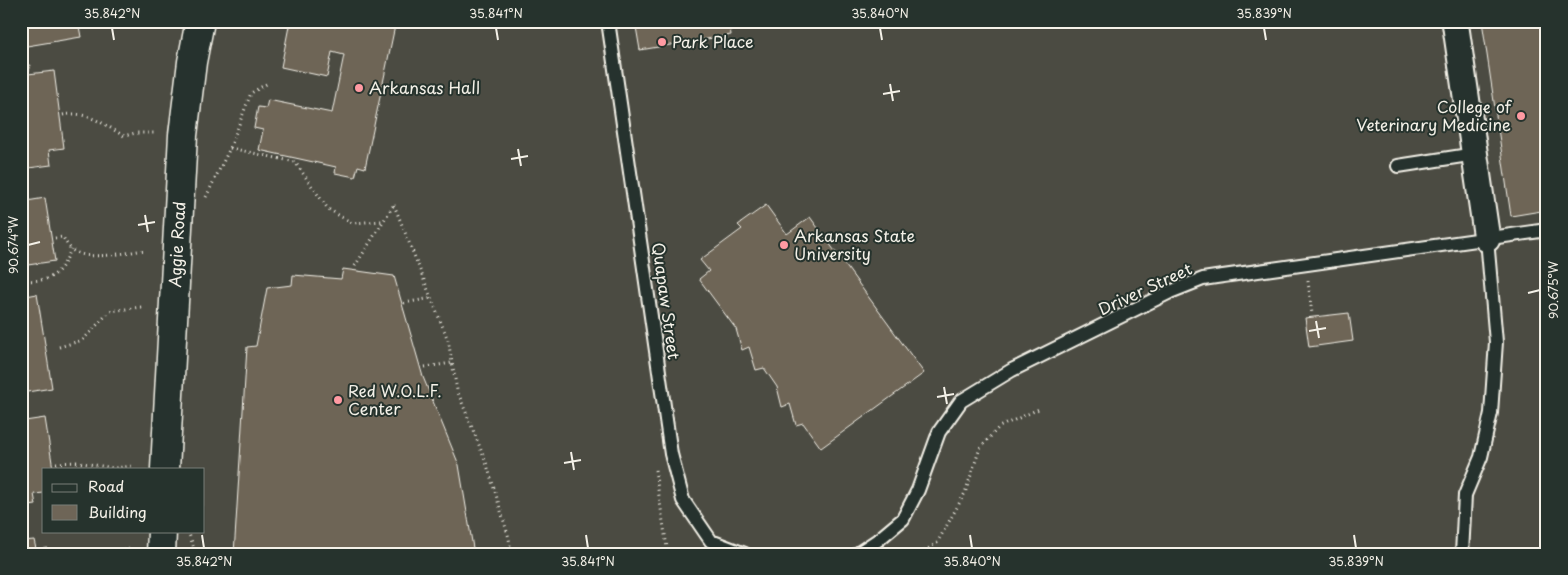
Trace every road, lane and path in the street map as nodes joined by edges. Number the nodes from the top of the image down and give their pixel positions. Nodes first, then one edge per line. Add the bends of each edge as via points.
1 (200, 21) edge
2 (608, 21) edge
3 (1455, 21) edge
4 (268, 83) dead end
5 (63, 115) dead end
6 (155, 133) dead end
7 (230, 148) junction
8 (1475, 154) junction
9 (1398, 166) dead end
10 (206, 198) dead end
11 (382, 221) junction
12 (1547, 230) edge
13 (55, 238) dead end
14 (1487, 239) junction
15 (72, 249) junction
16 (146, 250) dead end
17 (355, 266) dead end
18 (1306, 266) junction
19 (21, 280) edge
20 (432, 298) junction
21 (404, 303) dead end
22 (142, 306) dead end
23 (1312, 314) dead end
24 (59, 347) dead end
25 (452, 363) junction
26 (425, 367) dead end
27 (1041, 408) dead end
28 (56, 463) dead end
29 (134, 466) dead end
30 (165, 468) edge
31 (162, 532) edge
32 (188, 532) edge
33 (129, 549) dead end
34 (104, 554) edge
35 (161, 554) edge
36 (196, 554) edge
37 (511, 554) edge
38 (745, 554) edge
39 (858, 554) edge
40 (920, 554) edge
41 (1462, 554) edge

1 - 30 street, Aggie Road via 183,135
2 - 38 lane, Quapaw Street via 674,463 683,500 711,540
3 - 8 street
4 - 7 path via 251,92
5 - 6 path via 86,115 124,136
7 - 10 path
7 - 11 path via 295,162 328,209 352,223
8 - 9 lane
8 - 14 street
11 - 17 path
11 - 20 path via 394,205
12 - 14 lane, Driver Street
13 - 15 path via 63,237
14 - 18 lane, Driver Street
14 - 41 lane via 1496,342 1492,405 1481,457 1465,495
15 - 16 path via 82,254 106,256
15 - 19 path via 56,274 45,280
18 - 23 path
18 - 39 lane, Driver Street via 1203,279 1012,370 961,401 938,432 918,490 903,518
20 - 21 path
20 - 25 path via 448,340
22 - 24 path via 110,311 83,340
25 - 26 path
25 - 37 path via 457,390 487,465
27 - 40 path via 999,427 980,448 965,494 938,543
28 - 29 path via 76,462 114,468
31 - 35 street
32 - 36 path
33 - 34 path

